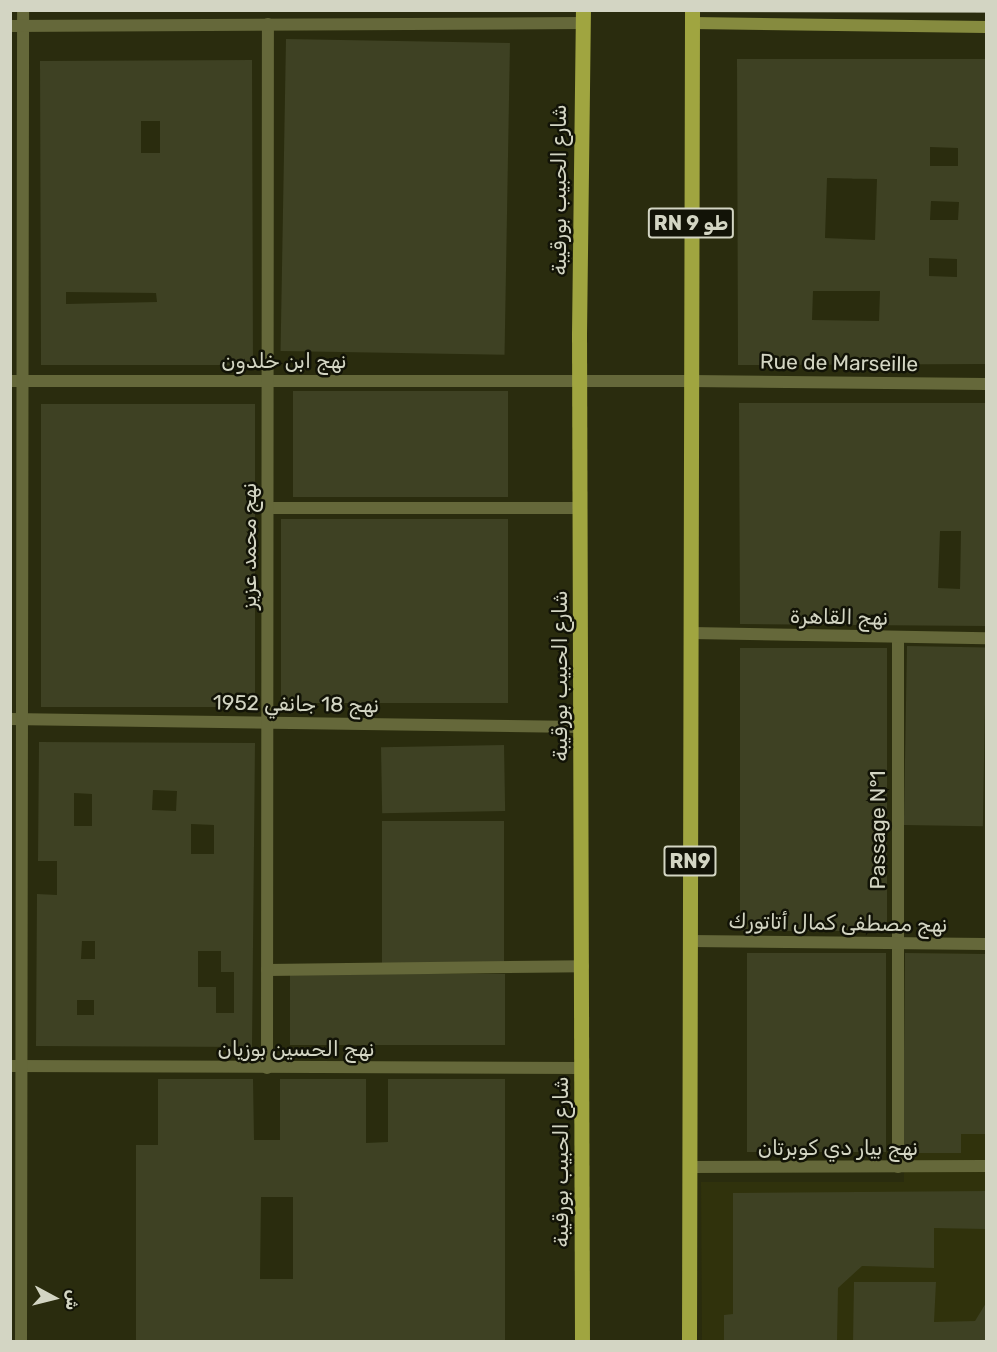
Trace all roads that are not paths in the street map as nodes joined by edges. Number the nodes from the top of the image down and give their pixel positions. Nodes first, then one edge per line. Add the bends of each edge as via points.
1 (23, 10) edge
2 (582, 17) edge
3 (692, 17) edge
4 (268, 24) junction
5 (17, 26) edge
6 (987, 27) edge
7 (17, 381) edge
8 (268, 381) junction
9 (691, 381) junction
10 (580, 382) junction
11 (987, 384) edge
12 (268, 508) junction
13 (580, 508) junction
14 (691, 633) junction
15 (898, 638) junction
16 (987, 638) edge
17 (10, 719) edge
18 (24, 719) junction
19 (269, 723) junction
20 (581, 727) junction
21 (690, 941) junction
22 (898, 943) junction
23 (987, 944) edge
24 (583, 966) junction
25 (267, 970) junction
26 (17, 1066) edge
27 (267, 1068) junction
28 (582, 1068) junction
29 (987, 1166) edge
30 (689, 1167) junction
31 (898, 1167) junction
32 (21, 1341) edge
33 (582, 1341) edge
34 (688, 1341) edge

1 - 5 street
2 - 4 street
2 - 10 main road, شارع الحبيب بورقيبة
3 - 6 main road
3 - 9 main road, RN 9 طو
4 - 5 street
4 - 8 street, نهج محمد عزيز
5 - 7 street
7 - 8 street, نهج ابن خلدون
7 - 18 street
8 - 10 street, نهج ابن خلدون
8 - 12 street, نهج محمد عزيز
9 - 10 street, Rue de Marseille
9 - 11 street, Rue de Marseille
9 - 14 main road, RN9
10 - 13 main road, شارع الحبيب بورقيبة
12 - 13 street
12 - 19 street, نهج محمد عزيز
13 - 20 main road, شارع الحبيب بورقيبة
14 - 15 street, نهج القاهرة
14 - 21 main road, RN9
15 - 16 street, نهج القاهرة
15 - 22 street, Passage N°1
17 - 18 street, نهج 18 جانفي 1952
18 - 19 street, نهج 18 جانفي 1952
18 - 26 street
19 - 20 street, نهج 18 جانفي 1952
19 - 25 street, نهج محمد عزيز
20 - 24 main road, شارع الحبيب بورقيبة
21 - 22 street, نهج مصطفى كمال أتاتورك
21 - 30 main road, RN9
22 - 23 street, نهج مصطفى كمال أتاتورك
22 - 31 street, Passage N°1
24 - 25 street
24 - 28 main road, شارع الحبيب بورقيبة
25 - 27 street, نهج محمد عزيز
26 - 27 street, نهج الحسين بوزيان
26 - 32 street
27 - 28 street, نهج الحسين بوزيان
28 - 33 main road, شارع الحبيب بورقيبة
29 - 31 street, نهج بيار دي كوبرتان
30 - 31 street, نهج بيار دي كوبرتان
30 - 34 main road, RN9

